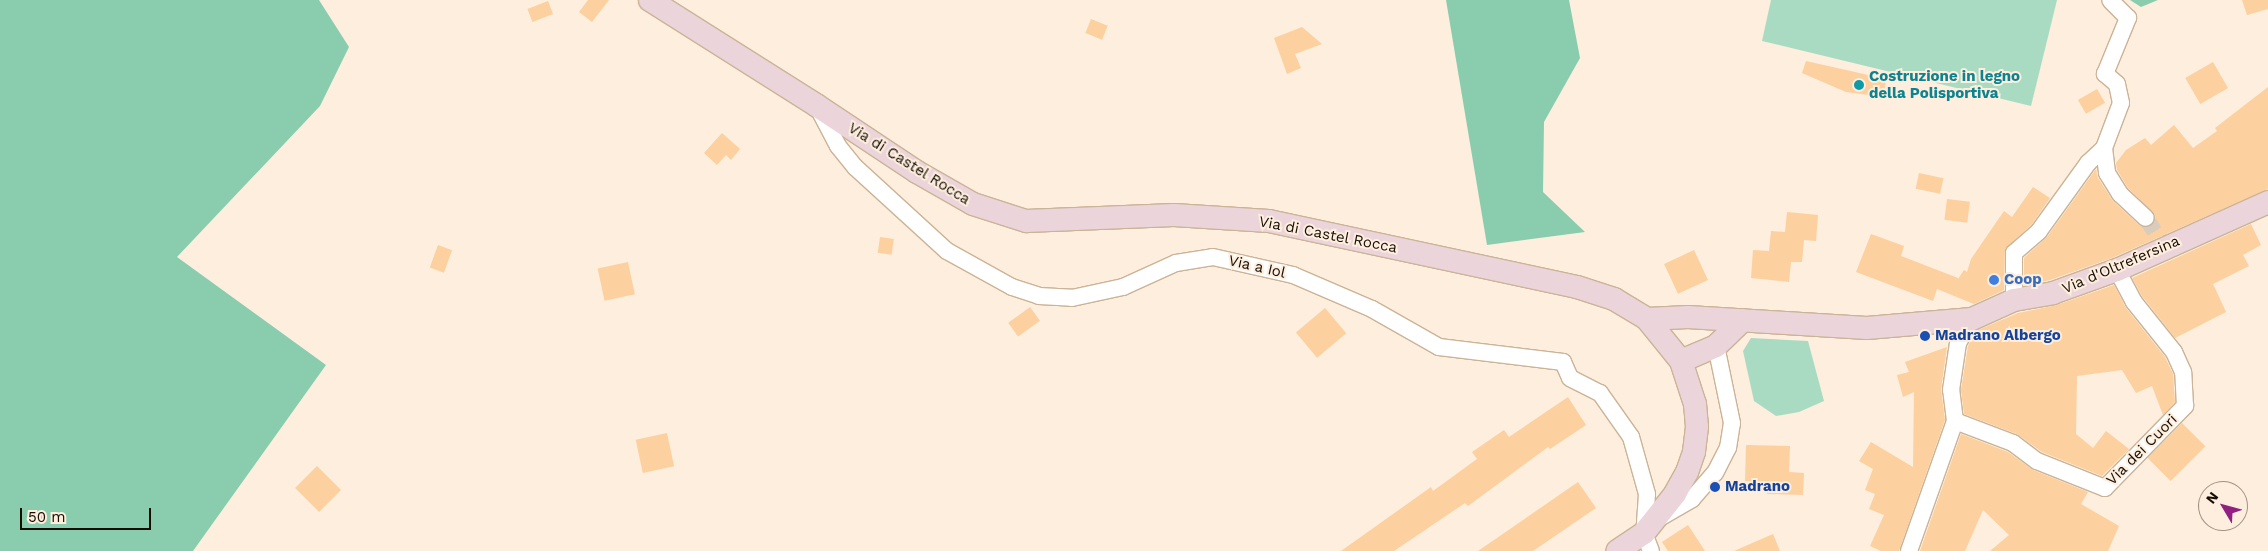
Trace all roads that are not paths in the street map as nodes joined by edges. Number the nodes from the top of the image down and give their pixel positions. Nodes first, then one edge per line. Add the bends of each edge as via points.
1 (650, 0) edge
2 (2110, 0) edge
3 (816, 105) junction
4 (2104, 148) junction
5 (2268, 202) edge
6 (2146, 218) tunnel mouth
7 (2117, 270) junction
8 (2014, 300) junction
9 (1647, 319) junction
10 (1972, 319) junction
11 (1743, 320) junction
12 (1716, 346) junction
13 (1681, 361) junction
14 (1955, 421) junction
15 (1649, 535) edge
16 (1617, 551) edge
17 (1909, 551) edge

1 - 3 main road, Via di Castel Rocca
2 - 4 street via 2128,18 2105,74 2117,84 2121,103
3 - 9 main road, Via di Castel Rocca via 917,172 973,204 1026,220 1174,215 1269,221 1577,287 1614,299
3 - 15 street, Via a Iol via 838,146 855,167 947,251 1012,287 1039,296 1072,298 1123,287 1176,263 1213,257 1293,275 1372,309 1439,347 1563,362 1570,378 1600,393 1631,437 1647,494
4 - 6 street via 2111,180 2120,194
4 - 8 street via 2088,163 2038,231 2014,253
5 - 7 main road, Via d'Oltrefersina via 2162,243
7 - 8 main road, Via d'Oltrefersina via 2053,293
7 - 14 street, Via dei Cuori via 2144,317 2174,352 2183,372 2185,406 2105,488 2037,460 2013,443
8 - 10 main road, Via d'Oltrefersina
9 - 11 main road, Via d'Oltrefersina
9 - 13 main road, Via di Castel Rocca
10 - 11 main road, Via d'Oltrefersina via 1867,328
10 - 14 street via 1958,343 1951,390
11 - 12 main road
12 - 13 main road
12 - 15 street, Via di Castel Rocca via 1732,423 1728,448 1715,472 1692,499
13 - 15 main road, Via di Castel Rocca via 1695,404 1694,452 1687,472
14 - 17 street
15 - 16 main road, Via di Castel Rocca

